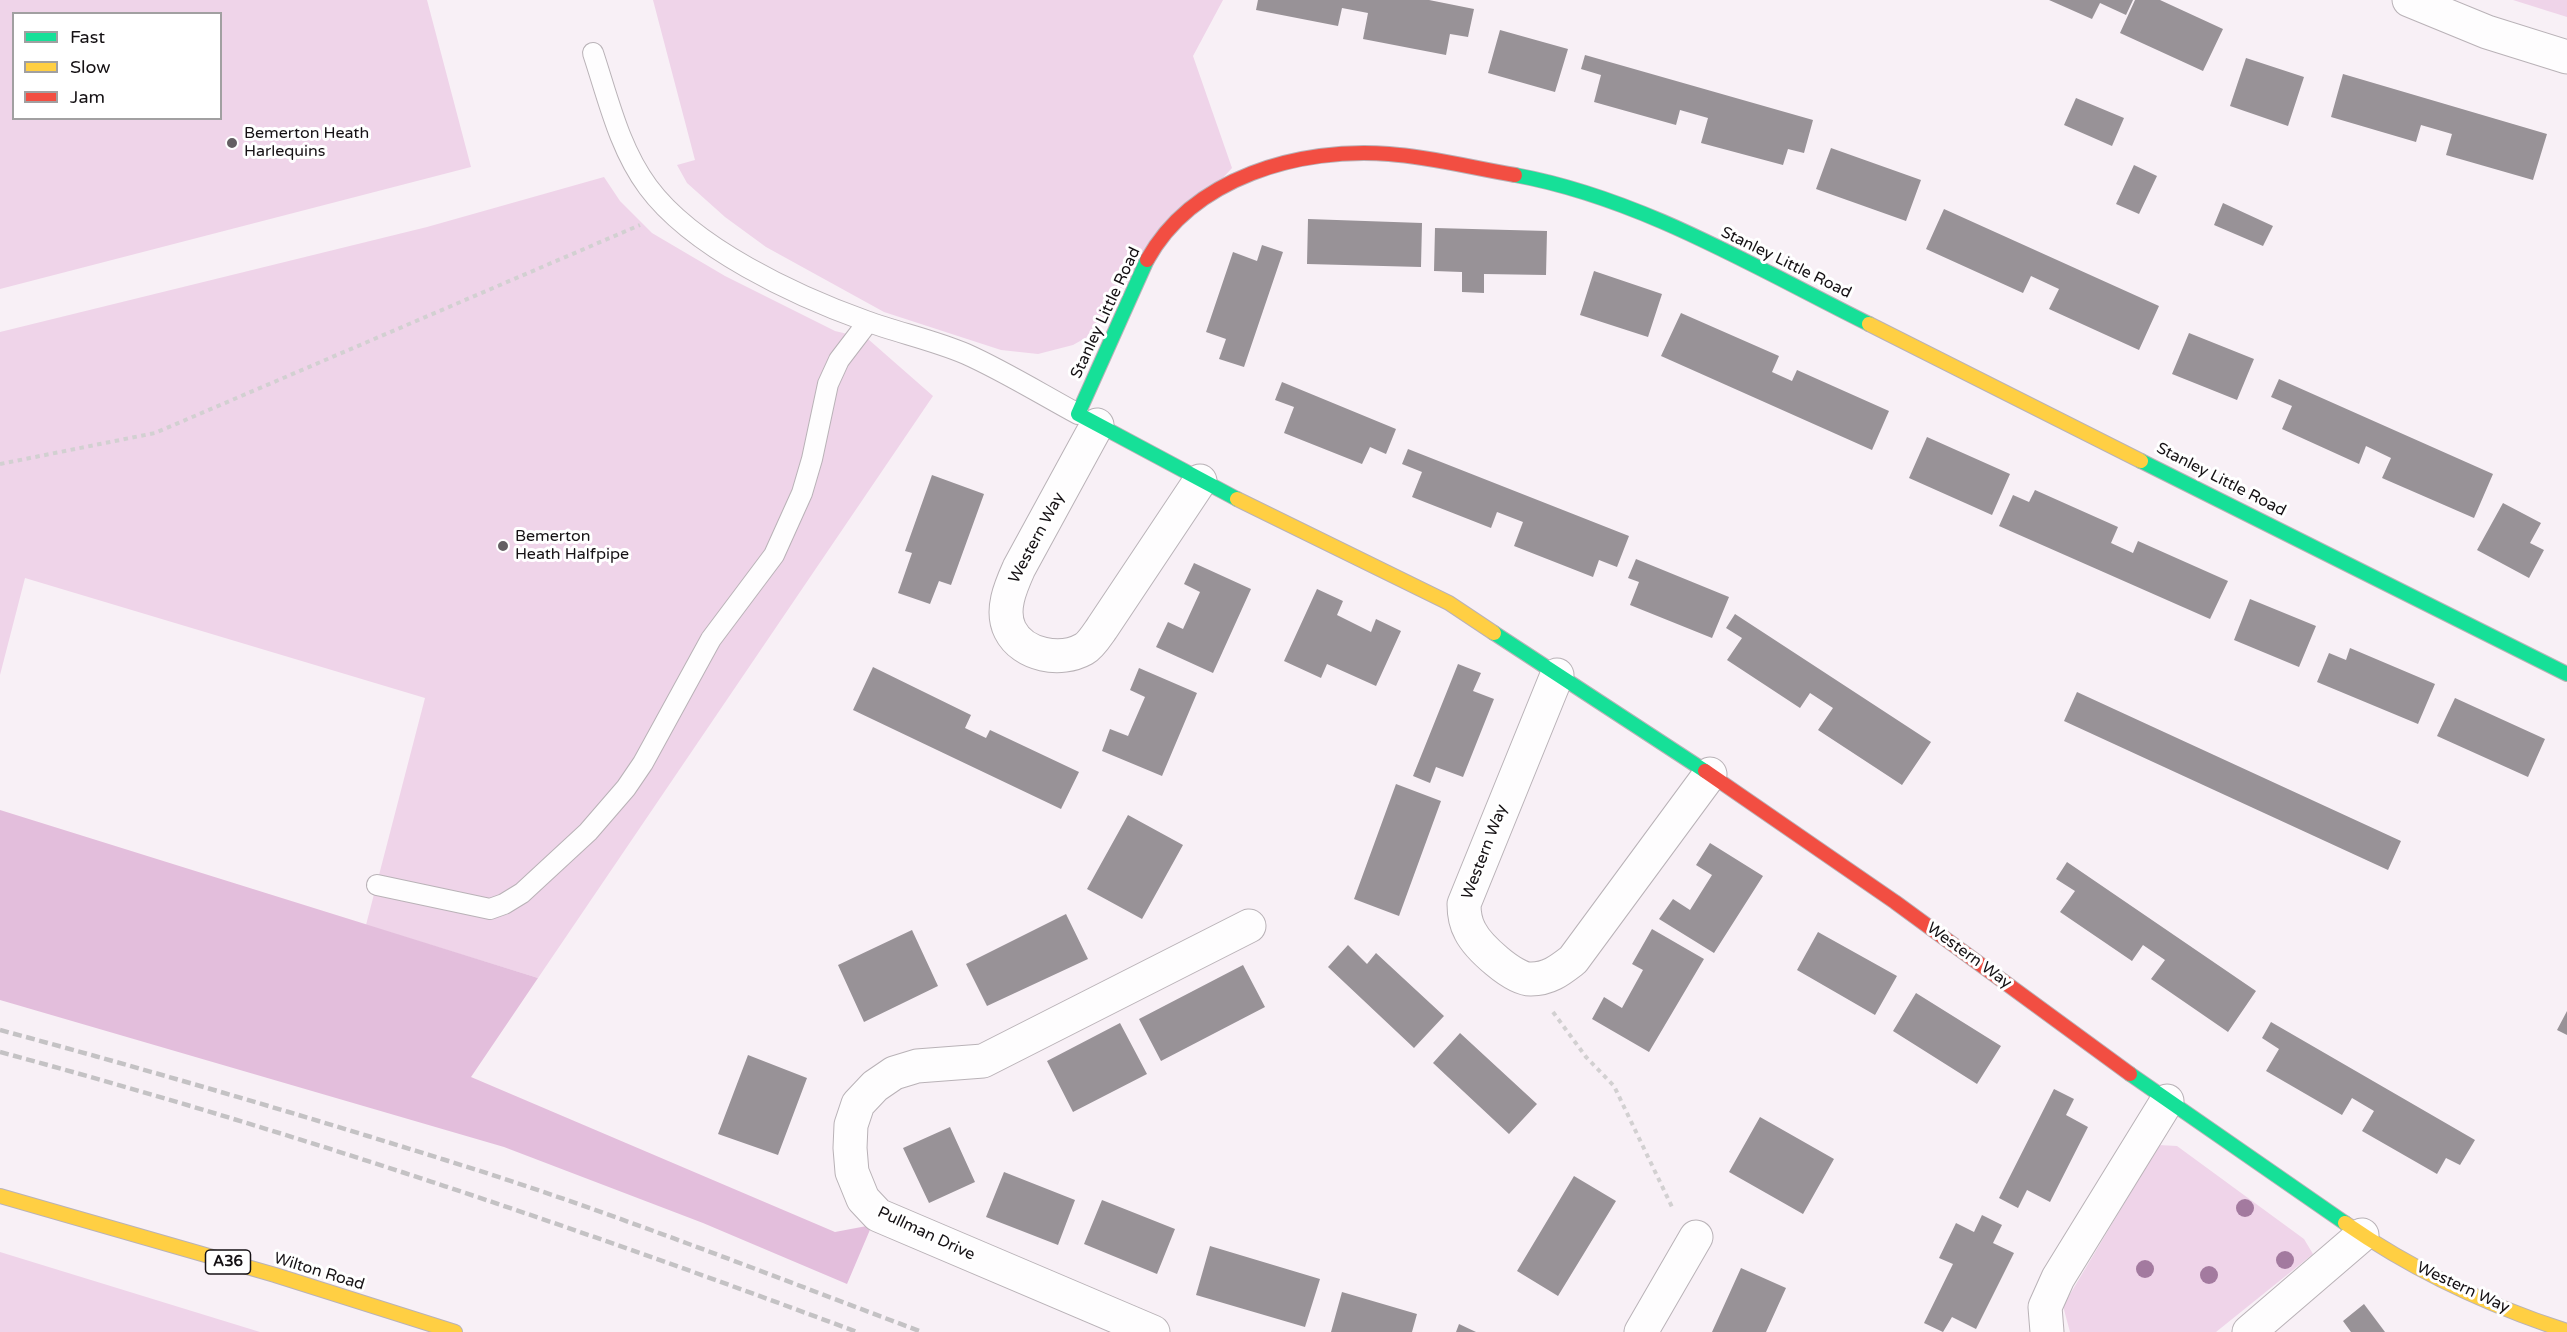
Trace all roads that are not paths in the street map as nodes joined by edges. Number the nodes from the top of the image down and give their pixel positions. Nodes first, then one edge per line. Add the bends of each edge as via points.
1 (2409, 0) edge
2 (593, 53) dead end
3 (2567, 57) edge
4 (868, 322) junction
5 (1088, 420) junction
6 (1200, 481) junction
7 (2567, 674) edge
8 (1557, 675) junction
9 (1710, 774) junction
10 (377, 885) dead end
11 (1249, 926) dead end
12 (2167, 1101) junction
13 (0, 1196) edge
14 (2362, 1235) junction
15 (1696, 1238) road end
16 (2567, 1331) edge
17 (455, 1332) edge
18 (1153, 1332) edge
19 (1641, 1332) edge
20 (2047, 1332) edge
21 (2248, 1332) edge

1 - 3 street via 2487,32
2 - 4 lane via 625,147 647,186 670,212 753,269 816,302
4 - 5 lane via 966,354
4 - 10 lane via 839,360 828,384 802,493 774,555 711,639 643,763 588,832 522,893 490,909
5 - 6 main road, Western Way
5 - 6 street, Western Way via 1009,591 1006,610 1010,630 1032,650 1049,656 1086,648
5 - 7 main road, Stanley Little Road via 1144,267 1158,242 1205,196 1265,168 1300,159 1346,154 1422,157 1560,185 1705,242
6 - 8 main road, Western Way via 1449,603
8 - 9 main road, Western Way
8 - 9 street, Western Way via 1464,904 1470,933 1483,949 1517,976 1529,980 1554,974 1573,960
9 - 12 main road, Western Way via 1895,902
11 - 18 street, Pullman Drive via 983,1061 917,1066 894,1073 858,1104 851,1125 852,1172 863,1199 878,1215
12 - 14 main road, Western Way
12 - 20 street via 2058,1278 2045,1307
13 - 17 main road, Wilton Road / A36
14 - 16 main road, Western Way via 2433,1277
14 - 21 street
15 - 19 street

